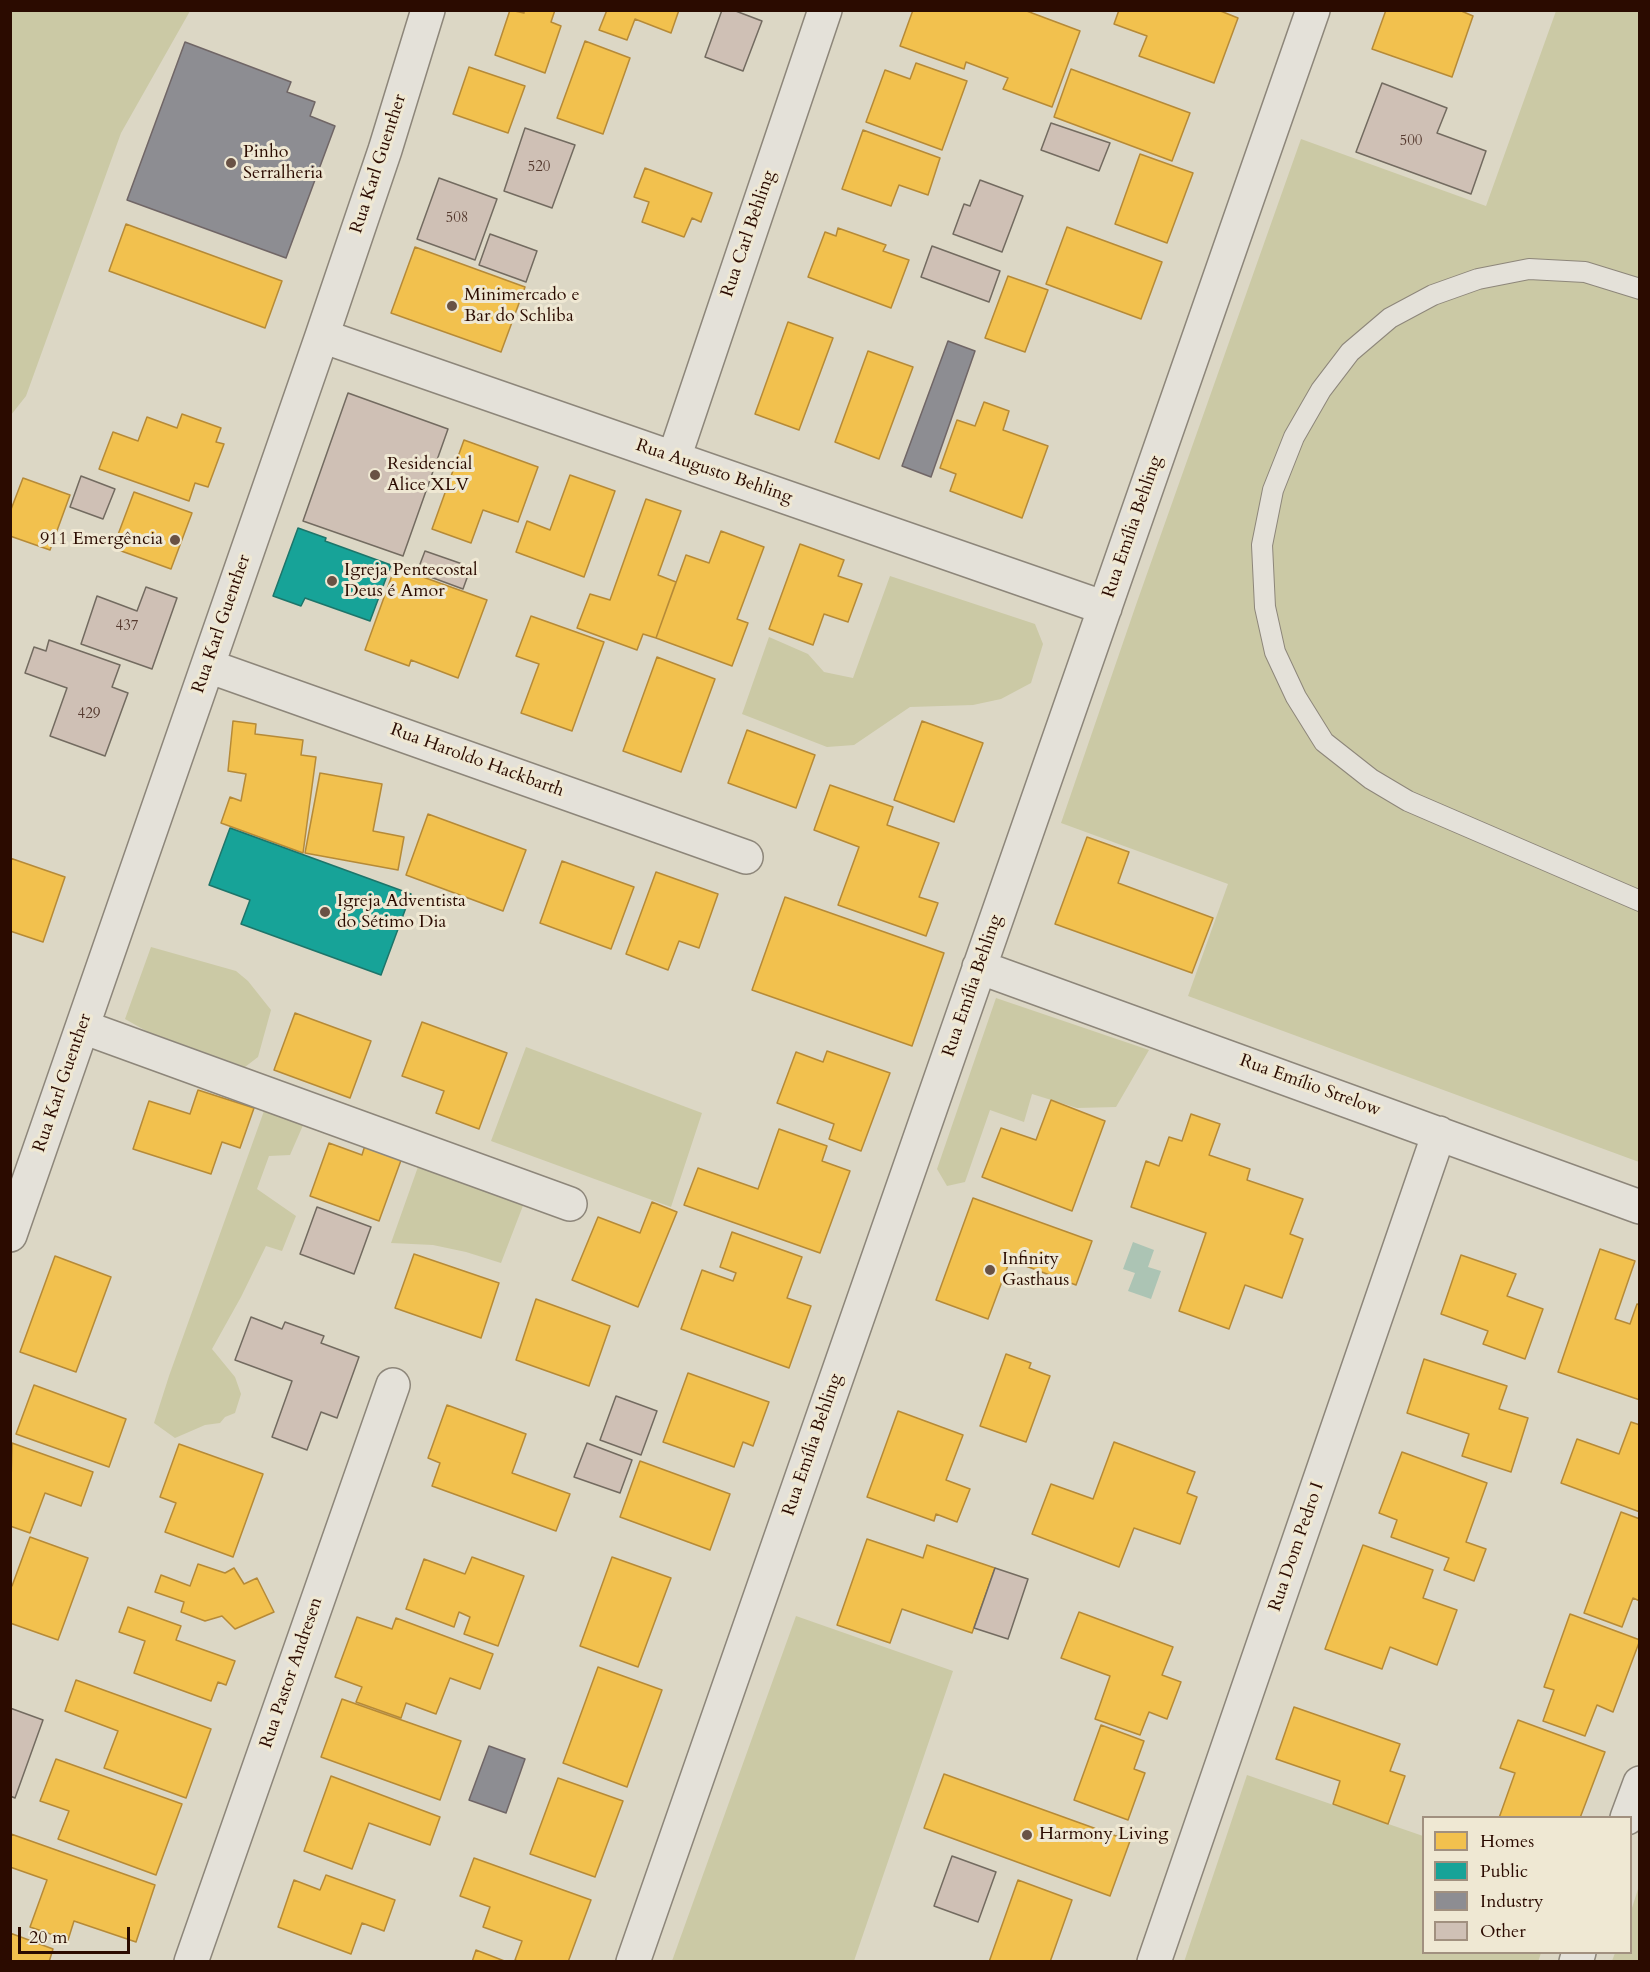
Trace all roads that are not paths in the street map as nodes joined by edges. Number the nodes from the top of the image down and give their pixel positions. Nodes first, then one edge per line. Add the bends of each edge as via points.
1 (428, 10) edge
2 (825, 10) edge
3 (1312, 10) edge
4 (1640, 289) edge
5 (322, 336) junction
6 (674, 458) junction
7 (1105, 608) junction
8 (208, 666) junction
9 (746, 857) dead end
10 (1640, 901) edge
11 (979, 967) junction
12 (83, 1027) junction
13 (1439, 1133) junction
14 (570, 1204) dead end
15 (1640, 1207) edge
16 (10, 1235) edge
17 (393, 1385) dead end
18 (1640, 1783) edge
19 (1628, 1816) edge
20 (190, 1962) edge
21 (633, 1962) edge
22 (1154, 1962) edge

1 - 5 street, Rua Karl Guenther
2 - 6 street, Rua Carl Behling
3 - 7 street, Rua Emília Behling
4 - 10 lane via 1585,272 1529,269 1466,283 1390,318 1350,352 1321,390 1294,437 1274,490 1262,545 1265,607 1275,652 1296,697 1324,742 1371,779 1408,801
5 - 6 street, Rua Augusto Behling
5 - 8 street, Rua Karl Guenther
6 - 7 street, Rua Augusto Behling
7 - 11 street, Rua Emília Behling
8 - 9 street, Rua Haroldo Hackbarth
8 - 12 street, Rua Karl Guenther
11 - 13 street, Rua Emílio Strelow
11 - 21 street, Rua Emília Behling
12 - 14 street
12 - 16 street, Rua Karl Guenther
13 - 15 street, Rua Emílio Strelow
13 - 22 street, Rua Dom Pedro I
17 - 20 street, Rua Pastor Andresen
18 - 19 street

